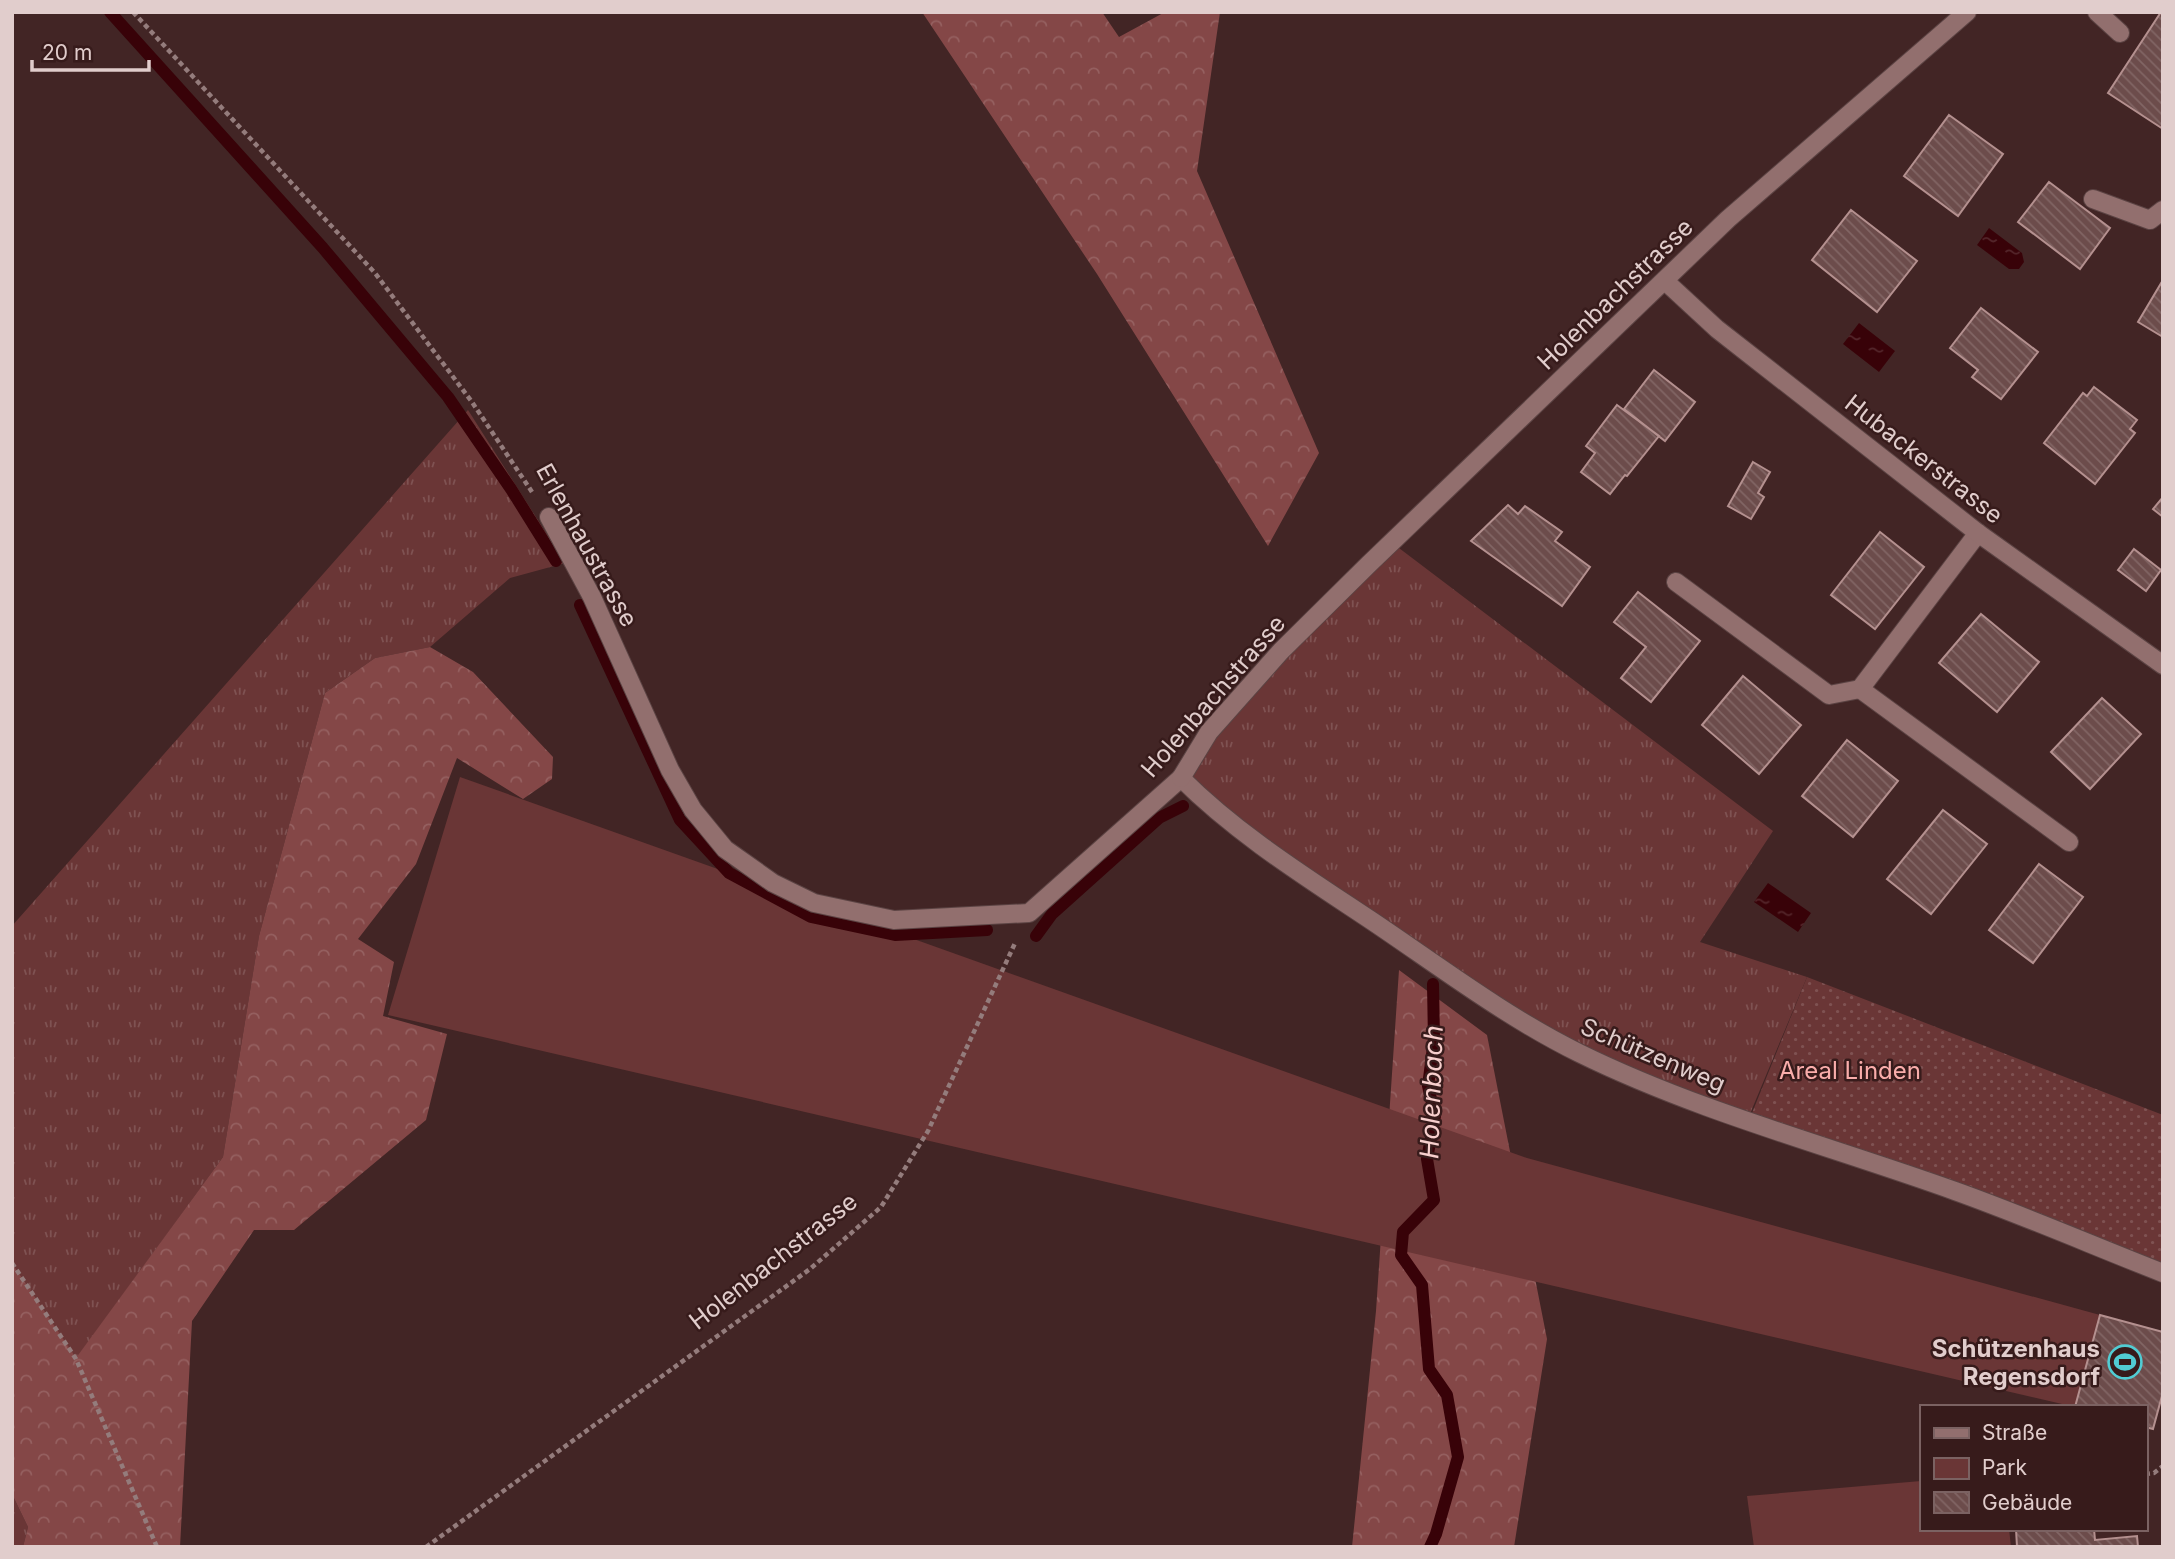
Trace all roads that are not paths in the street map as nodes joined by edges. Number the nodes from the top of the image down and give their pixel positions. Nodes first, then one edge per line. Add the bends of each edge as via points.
1 (1967, 12) edge
2 (2097, 12) edge
3 (2120, 33) dead end
4 (2093, 200) dead end
5 (2163, 210) edge
6 (1665, 281) junction
7 (549, 517) road end
8 (1978, 533) junction
9 (1676, 582) dead end
10 (2163, 665) edge
11 (1860, 689) junction
12 (1181, 778) junction
13 (2069, 842) dead end
14 (1029, 913) joint
15 (2163, 1273) edge

1 - 6 street, Holenbachstrasse via 1728,219
2 - 3 street
4 - 5 street via 2150,220
6 - 8 street, Hubackerstrasse via 1717,329
6 - 12 street, Holenbachstrasse via 1281,651 1209,732
7 - 14 street, Erlenhaustrasse via 593,597 670,770 693,810 725,849 773,883 814,903 868,915 894,920
8 - 10 street, Hubackerstrasse
8 - 11 street
9 - 11 street via 1829,695
11 - 13 street
12 - 14 street, Holenbachstrasse
12 - 15 street, Schützenweg via 1209,806 1294,870 1576,1051 1630,1077 1957,1192

